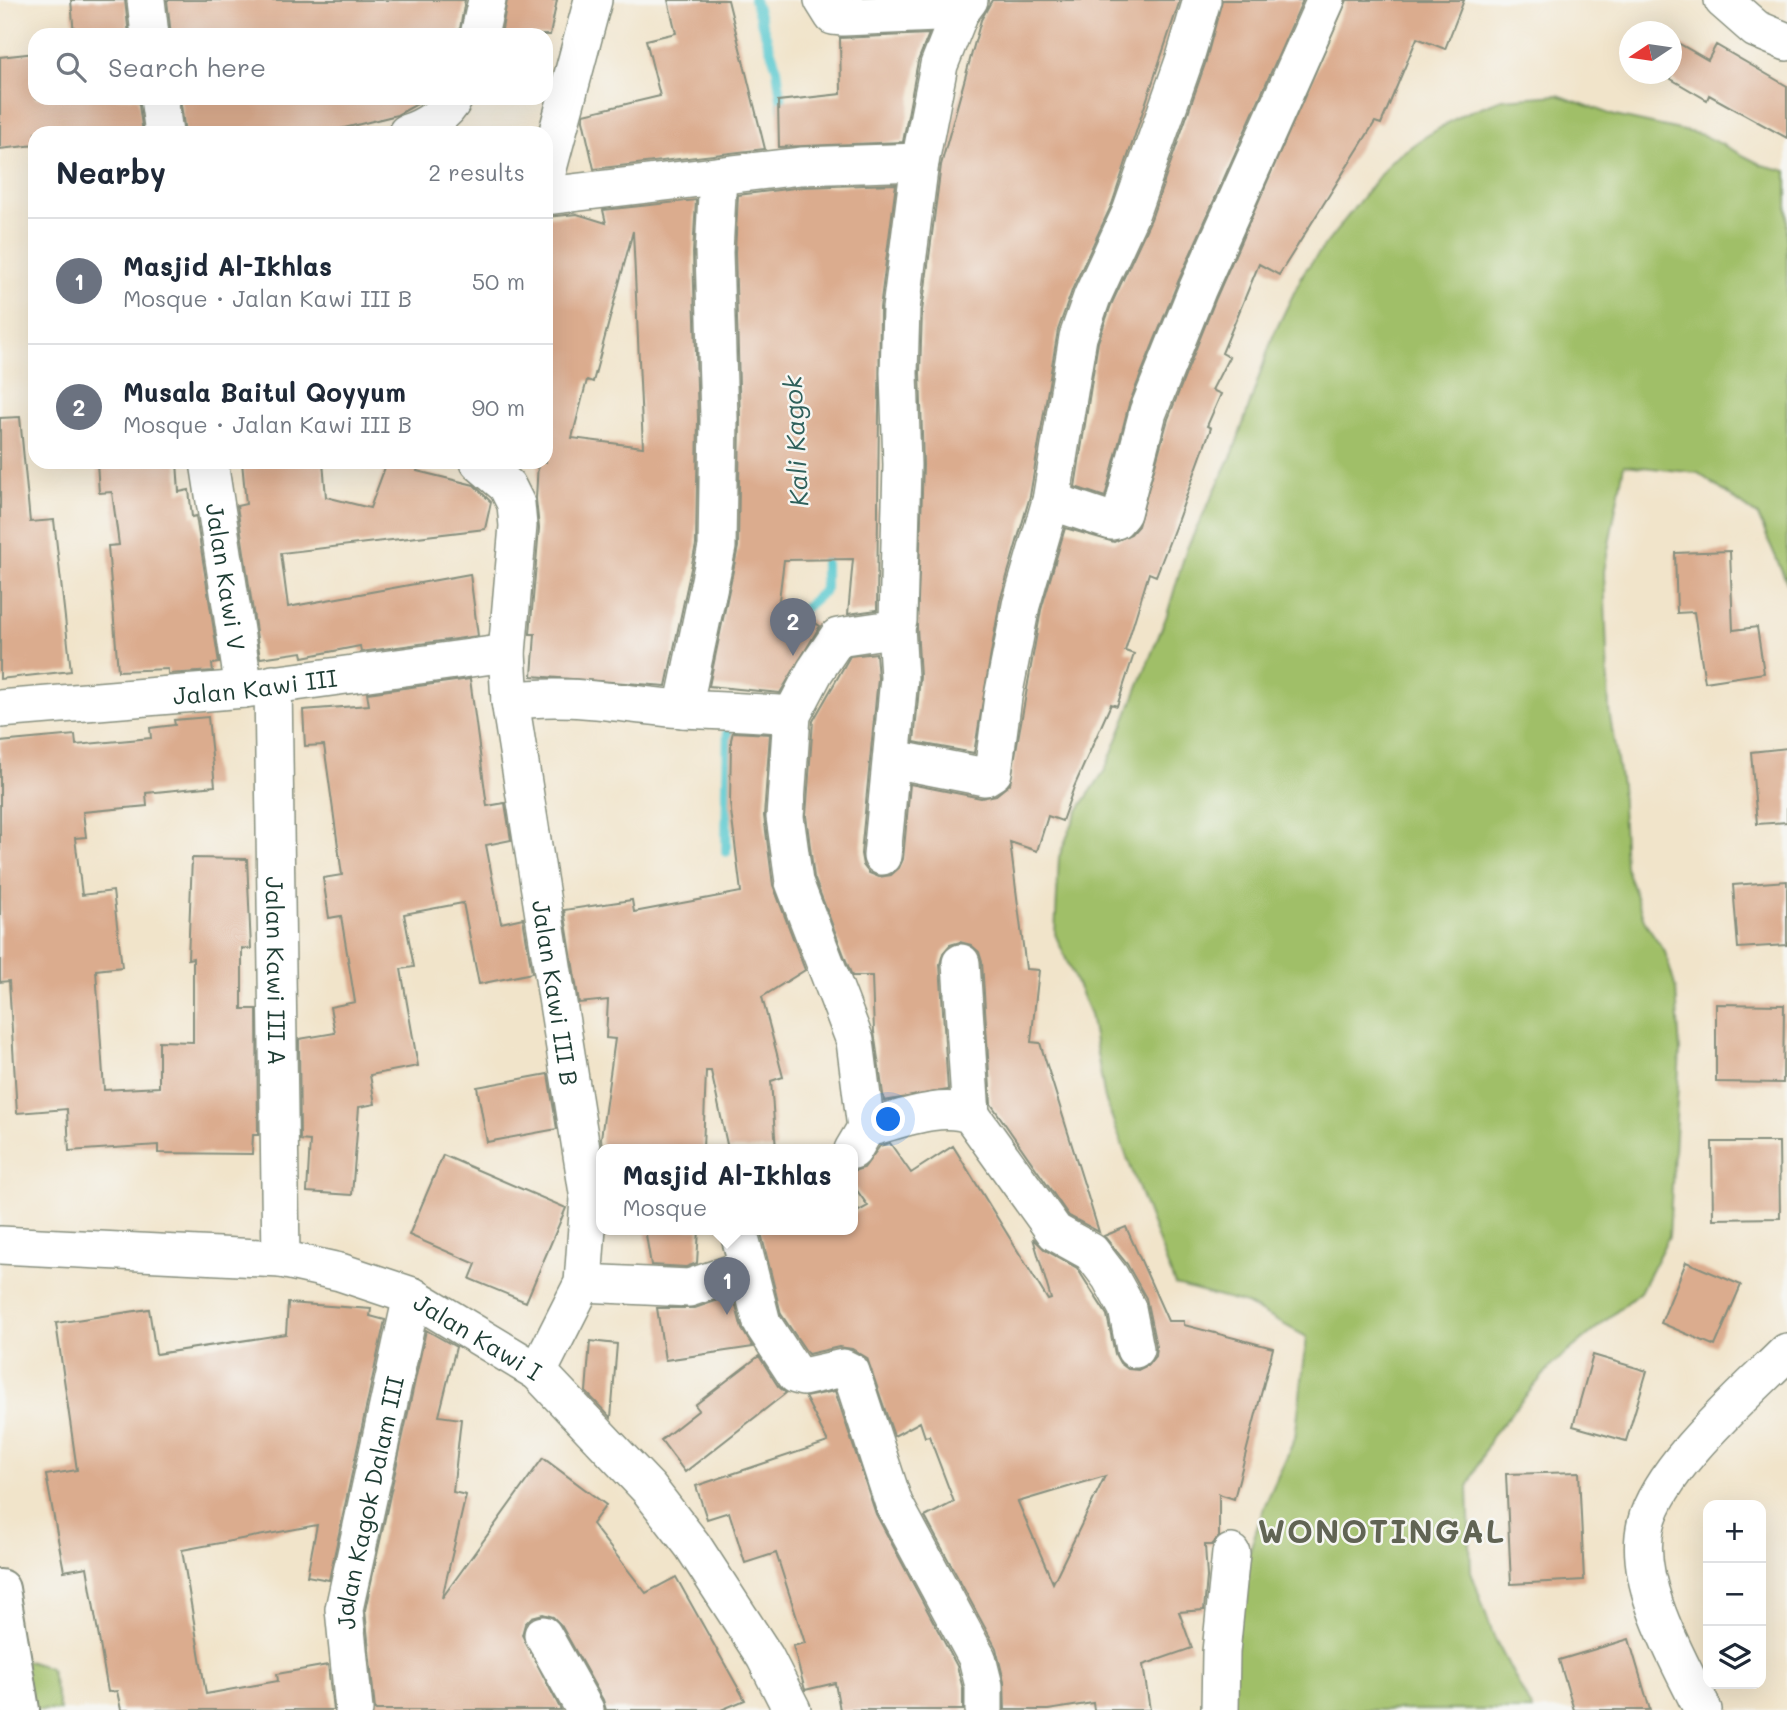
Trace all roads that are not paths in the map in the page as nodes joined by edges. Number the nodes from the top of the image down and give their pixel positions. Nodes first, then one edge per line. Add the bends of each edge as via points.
1 (146, 0) edge
2 (486, 0) edge
3 (593, 0) edge
4 (823, 0) edge
5 (1202, 0) edge
6 (1326, 0) edge
7 (1723, 0) edge
8 (964, 6) edge
9 (149, 28) edge
10 (480, 28) edge
11 (1787, 42) edge
12 (160, 105) edge
13 (450, 105) edge
14 (163, 126) edge
15 (424, 126) edge
16 (553, 150) edge
17 (920, 162) junction
18 (718, 176) junction
19 (553, 195) edge
20 (211, 469) edge
21 (487, 469) edge
22 (1051, 501) junction
23 (896, 626) junction
24 (507, 653) junction
25 (258, 687) junction
26 (510, 701) junction
27 (0, 709) edge
28 (684, 709) junction
29 (792, 715) junction
30 (893, 759) junction
31 (882, 856) dead end
32 (961, 963) dead end
33 (971, 1115) junction
34 (860, 1139) edge
35 (739, 1235) edge
36 (0, 1245) edge
37 (281, 1259) junction
38 (748, 1268) junction
39 (583, 1283) junction
40 (412, 1296) junction
41 (1135, 1349) dead end
42 (1787, 1352) edge
43 (538, 1373) junction
44 (1231, 1553) dead end
45 (0, 1589) edge
46 (542, 1635) dead end
47 (20, 1710) edge
48 (354, 1710) edge
49 (585, 1710) edge
50 (793, 1710) edge
51 (984, 1710) edge
52 (1220, 1710) edge
53 (1703, 1710) edge

1 - 9 street
2 - 10 street
3 - 16 street
4 - 8 street via 833,16 843,17
5 - 22 street via 1131,212 1078,337
6 - 22 street via 1148,412 1122,513 1111,521
7 - 11 street via 1756,29
8 - 17 street via 939,65
12 - 14 street
13 - 15 street
17 - 18 street via 791,167
17 - 23 street via 901,309 902,475
18 - 19 street
18 - 28 street via 714,252 717,547
20 - 25 street, Jalan Kawi V
21 - 24 street, Jalan Kawi III B via 507,486 516,504
22 - 30 street via 1021,605 993,772 985,777
23 - 29 street via 838,637
23 - 30 street via 899,678
24 - 25 street, Jalan Kawi III
24 - 26 street, Jalan Kawi III B
25 - 27 street, Jalan Kawi III
25 - 37 street, Jalan Kawi III A
26 - 28 street via 576,696
26 - 39 street, Jalan Kawi III B via 587,1176 589,1222
28 - 29 street
29 - 34 street via 785,817 789,861 855,1041
30 - 31 street
32 - 33 street
33 - 34 street via 944,1111
33 - 41 street via 1055,1232 1091,1252 1110,1277 1127,1308
35 - 38 street
36 - 37 street, Jalan Kawi I
37 - 40 street, Jalan Kawi I via 340,1272
38 - 39 street via 689,1288
38 - 51 street via 762,1323 796,1375 843,1368 851,1373 894,1504 977,1658
39 - 43 street, Jalan Kawi III B
40 - 43 street, Jalan Kawi I
40 - 48 street, Jalan Kagok Dalam III via 344,1609
42 - 53 street via 1691,1451 1660,1492 1646,1524 1644,1553 1650,1588
43 - 50 street, Jalan Kawi I via 673,1518 765,1657
44 - 52 street
45 - 47 main road
46 - 49 street

